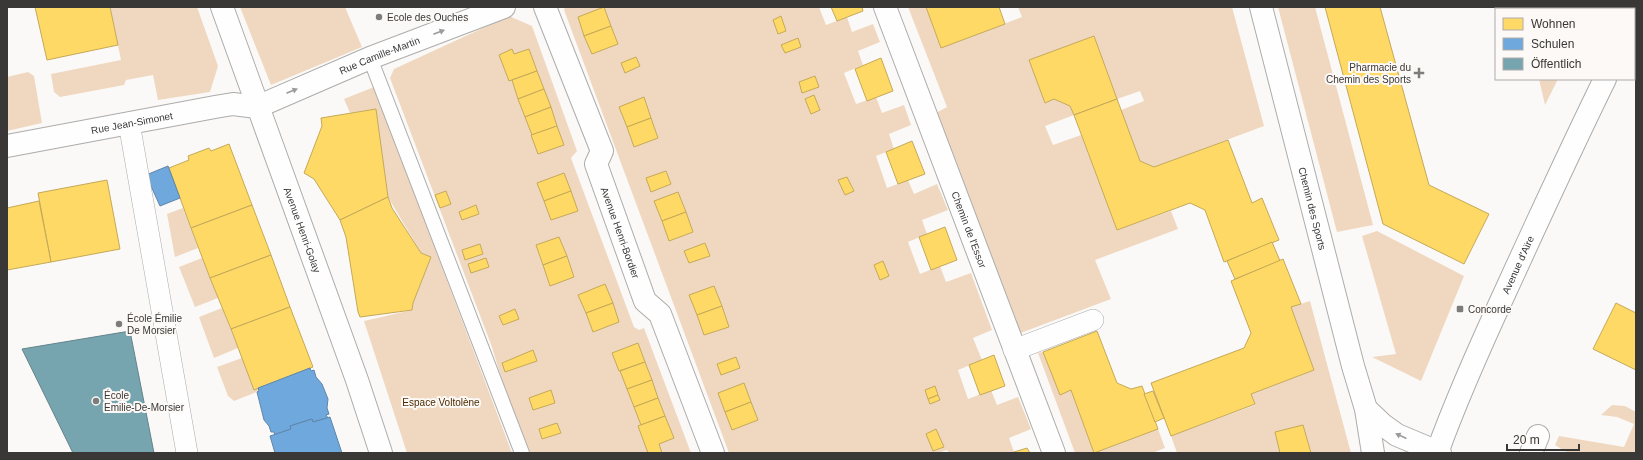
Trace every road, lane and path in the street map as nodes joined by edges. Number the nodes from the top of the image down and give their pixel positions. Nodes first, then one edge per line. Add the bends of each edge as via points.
1 (222, 7) edge
2 (504, 7) edge
3 (545, 7) edge
4 (886, 7) edge
5 (1260, 7) edge
6 (370, 58) junction
7 (1605, 80) edge
8 (257, 107) junction
9 (129, 123) junction
10 (7, 146) edge
11 (1093, 320) dead end
12 (1014, 350) junction
13 (1366, 409) junction
14 (187, 453) edge
15 (381, 453) edge
16 (522, 453) edge
17 (713, 453) edge
18 (1054, 453) edge
19 (1373, 453) edge
20 (1438, 453) edge

1 - 8 street, Avenue Henri-Golay
6 -> 2 street, Rue Camille-Martin
3 - 17 street, Avenue Henri-Bordier via 602,151 596,164 645,301 660,314
4 - 12 street, Chemin de l'Essor
5 - 13 street, Chemin des Sports
8 -> 6 street, Rue Camille-Martin
6 - 16 lane
7 - 20 street, Avenue d'Aïre via 1490,325 1451,413
8 - 9 street, Rue Jean-Simonet via 233,104
8 - 15 street, Avenue Henri-Golay via 357,380
9 - 10 street, Rue Jean-Simonet
9 - 14 street
11 - 12 street
12 - 18 street, Chemin de l'Essor
13 - 19 street, Chemin des Sports
20 -> 13 street, Chemin des Sports via 1397,435

